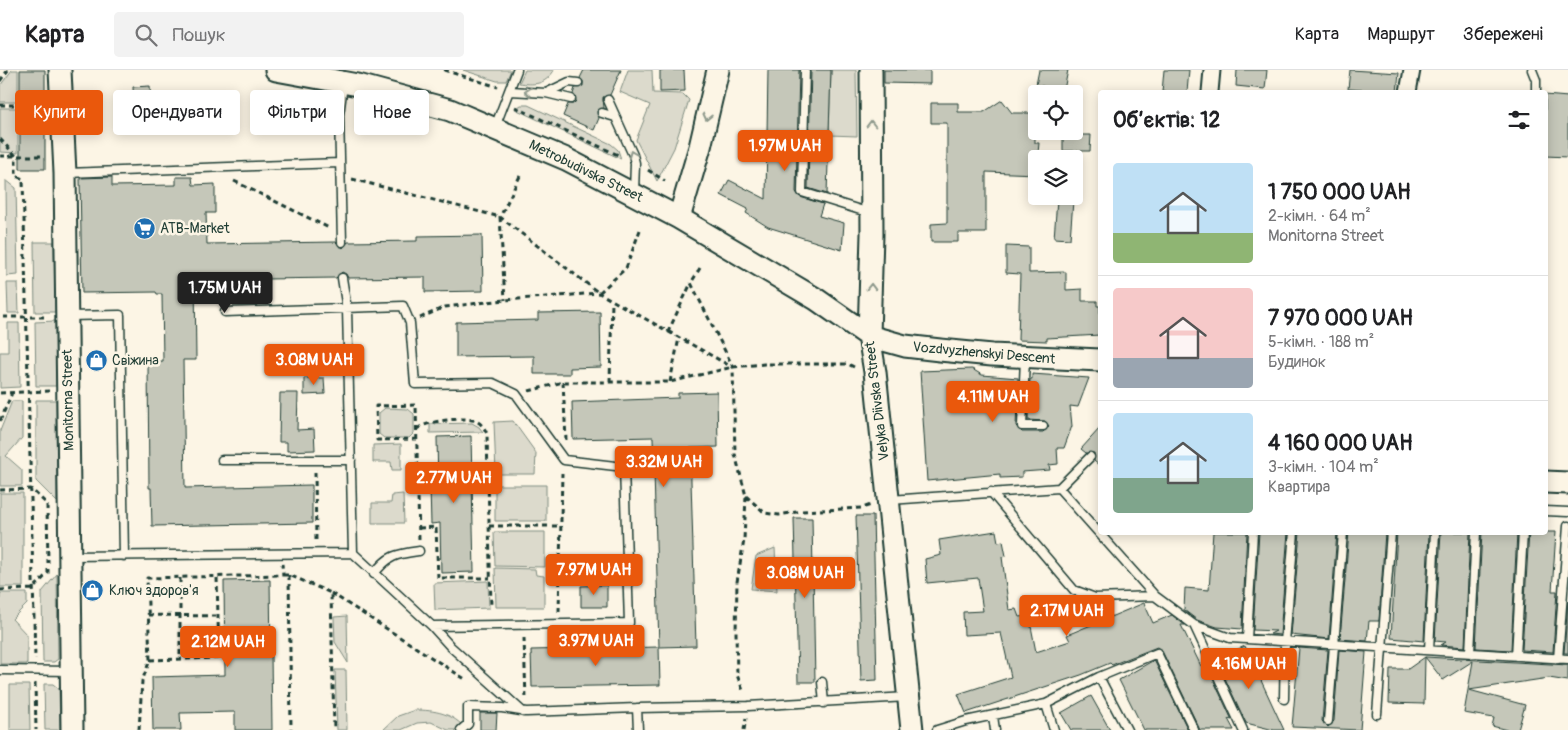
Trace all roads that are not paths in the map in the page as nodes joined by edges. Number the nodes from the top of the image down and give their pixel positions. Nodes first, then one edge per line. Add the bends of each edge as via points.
1 (60, 70) edge
2 (276, 70) edge
3 (517, 70) edge
4 (718, 70) edge
5 (805, 70) edge
6 (871, 70) edge
7 (1212, 70) edge
8 (1412, 70) edge
9 (1532, 70) edge
10 (353, 82) junction
11 (578, 83) dead end
12 (1210, 90) edge
13 (1408, 90) edge
14 (1536, 90) edge
15 (510, 91) junction
16 (546, 93) junction
17 (571, 99) dead end
18 (608, 100) dead end
19 (602, 114) dead end
20 (615, 117) junction
21 (495, 127) junction
22 (339, 163) junction
23 (64, 164) junction
24 (634, 194) junction
25 (872, 214) junction
26 (678, 218) junction
27 (341, 238) road end
28 (342, 278) dead end
29 (347, 309) junction
30 (225, 312) dead end
31 (67, 316) junction
32 (869, 336) junction
33 (1025, 357) junction
34 (1098, 360) edge
35 (1043, 426) dead end
36 (1090, 457) dead end
37 (222, 460) dead end
38 (352, 460) junction
39 (1548, 482) edge
40 (1568, 483) edge
41 (1059, 488) junction
42 (992, 492) junction
43 (888, 500) junction
44 (1548, 511) edge
45 (1568, 512) edge
46 (1568, 526) edge
47 (1098, 532) edge
48 (1101, 535) edge
49 (1253, 535) edge
50 (1294, 535) edge
51 (1342, 535) edge
52 (1391, 535) edge
53 (1436, 535) edge
54 (1476, 535) edge
55 (1523, 535) edge
56 (419, 551) road end
57 (353, 553) junction
58 (70, 556) junction
59 (124, 556) junction
60 (374, 574) junction
61 (1155, 596) junction
62 (1194, 625) junction
63 (432, 626) junction
64 (1247, 639) junction
65 (1285, 642) junction
66 (1333, 645) junction
67 (1383, 649) junction
68 (1429, 650) junction
69 (1470, 652) junction
70 (1516, 656) junction
71 (1558, 659) junction
72 (1568, 659) edge
73 (0, 670) edge
74 (72, 671) junction
75 (1099, 677) junction
76 (822, 682) dead end
77 (909, 697) junction
78 (1284, 699) dead end
79 (824, 703) junction
80 (1046, 704) junction
81 (637, 708) junction
82 (525, 712) junction
83 (1377, 714) dead end
84 (993, 716) junction
85 (1328, 721) dead end
86 (72, 730) edge
87 (461, 730) edge
88 (638, 730) edge
89 (912, 730) edge
90 (937, 730) edge
91 (995, 730) edge
92 (1054, 730) edge
93 (1128, 730) edge
94 (1194, 730) edge
95 (1243, 730) edge

1 - 23 street, Monitorna Street
2 - 10 street, Metrobudivska Street
3 - 15 lane
4 -> 26 street via 700,147
5 - 25 lane via 802,192
25 -> 6 street, Velyka Diivska Street
7 - 12 street
8 - 13 street
9 - 14 lane
10 - 21 street, Metrobudivska Street via 450,110
10 - 22 lane via 339,115
11 - 16 lane via 569,82
16 -> 15 lane
15 - 21 lane
16 - 17 lane
18 - 20 lane
19 - 20 lane
24 -> 20 lane via 635,163
21 - 24 street, Metrobudivska Street
22 - 23 lane via 207,168
22 - 27 lane
23 - 31 street, Monitorna Street
24 - 26 street, Metrobudivska Street
32 -> 25 street, Velyka Diivska Street
26 - 32 street, Metrobudivska Street via 816,299
28 - 29 lane
29 - 30 lane
29 - 38 lane
29 - 63 lane via 403,306 410,323 415,384 493,383 516,394 564,460 624,467 629,623
31 - 58 street, Monitorna Street
31 - 59 lane via 120,315
32 - 33 street, Vozdvyzhenskyi Descent via 905,346
32 - 43 street, Velyka Diivska Street
33 - 34 street, Vozdvyzhenskyi Descent
33 - 35 lane via 1022,426
36 - 41 lane
37 - 38 lane
38 - 57 lane
39 - 40 street
41 - 42 lane
41 - 47 lane
42 - 43 lane
42 - 61 lane via 1074,590 1095,598
43 - 77 street, Velyka Diivska Street
44 - 45 lane
46 - 71 lane
48 - 61 lane
49 - 64 lane
50 - 65 lane
51 - 66 lane
52 - 67 lane
53 - 68 lane
54 - 69 lane
55 - 70 lane
56 - 60 lane via 397,554 383,562
57 - 59 lane
57 - 60 lane
58 - 59 lane
58 - 74 street, Monitorna Street
60 - 63 lane
61 - 62 lane
62 - 64 lane via 1230,638
62 - 95 lane
63 - 82 lane
64 - 65 lane
65 - 66 lane
65 - 78 lane
66 - 67 lane
66 - 85 lane
67 - 68 lane
67 - 83 lane
68 - 69 lane
69 - 70 lane
70 - 71 lane
71 - 72 lane
73 - 74 lane
74 - 86 street, Monitorna Street
75 - 80 lane
75 - 93 lane
75 - 94 lane via 1157,653
76 - 79 lane
77 - 79 lane
77 - 89 street, Velyka Diivska Street
79 - 81 lane
80 - 84 lane
80 - 92 lane
81 - 82 lane
81 - 88 lane
82 - 87 lane via 468,707 468,724
84 - 90 lane
84 - 91 lane

